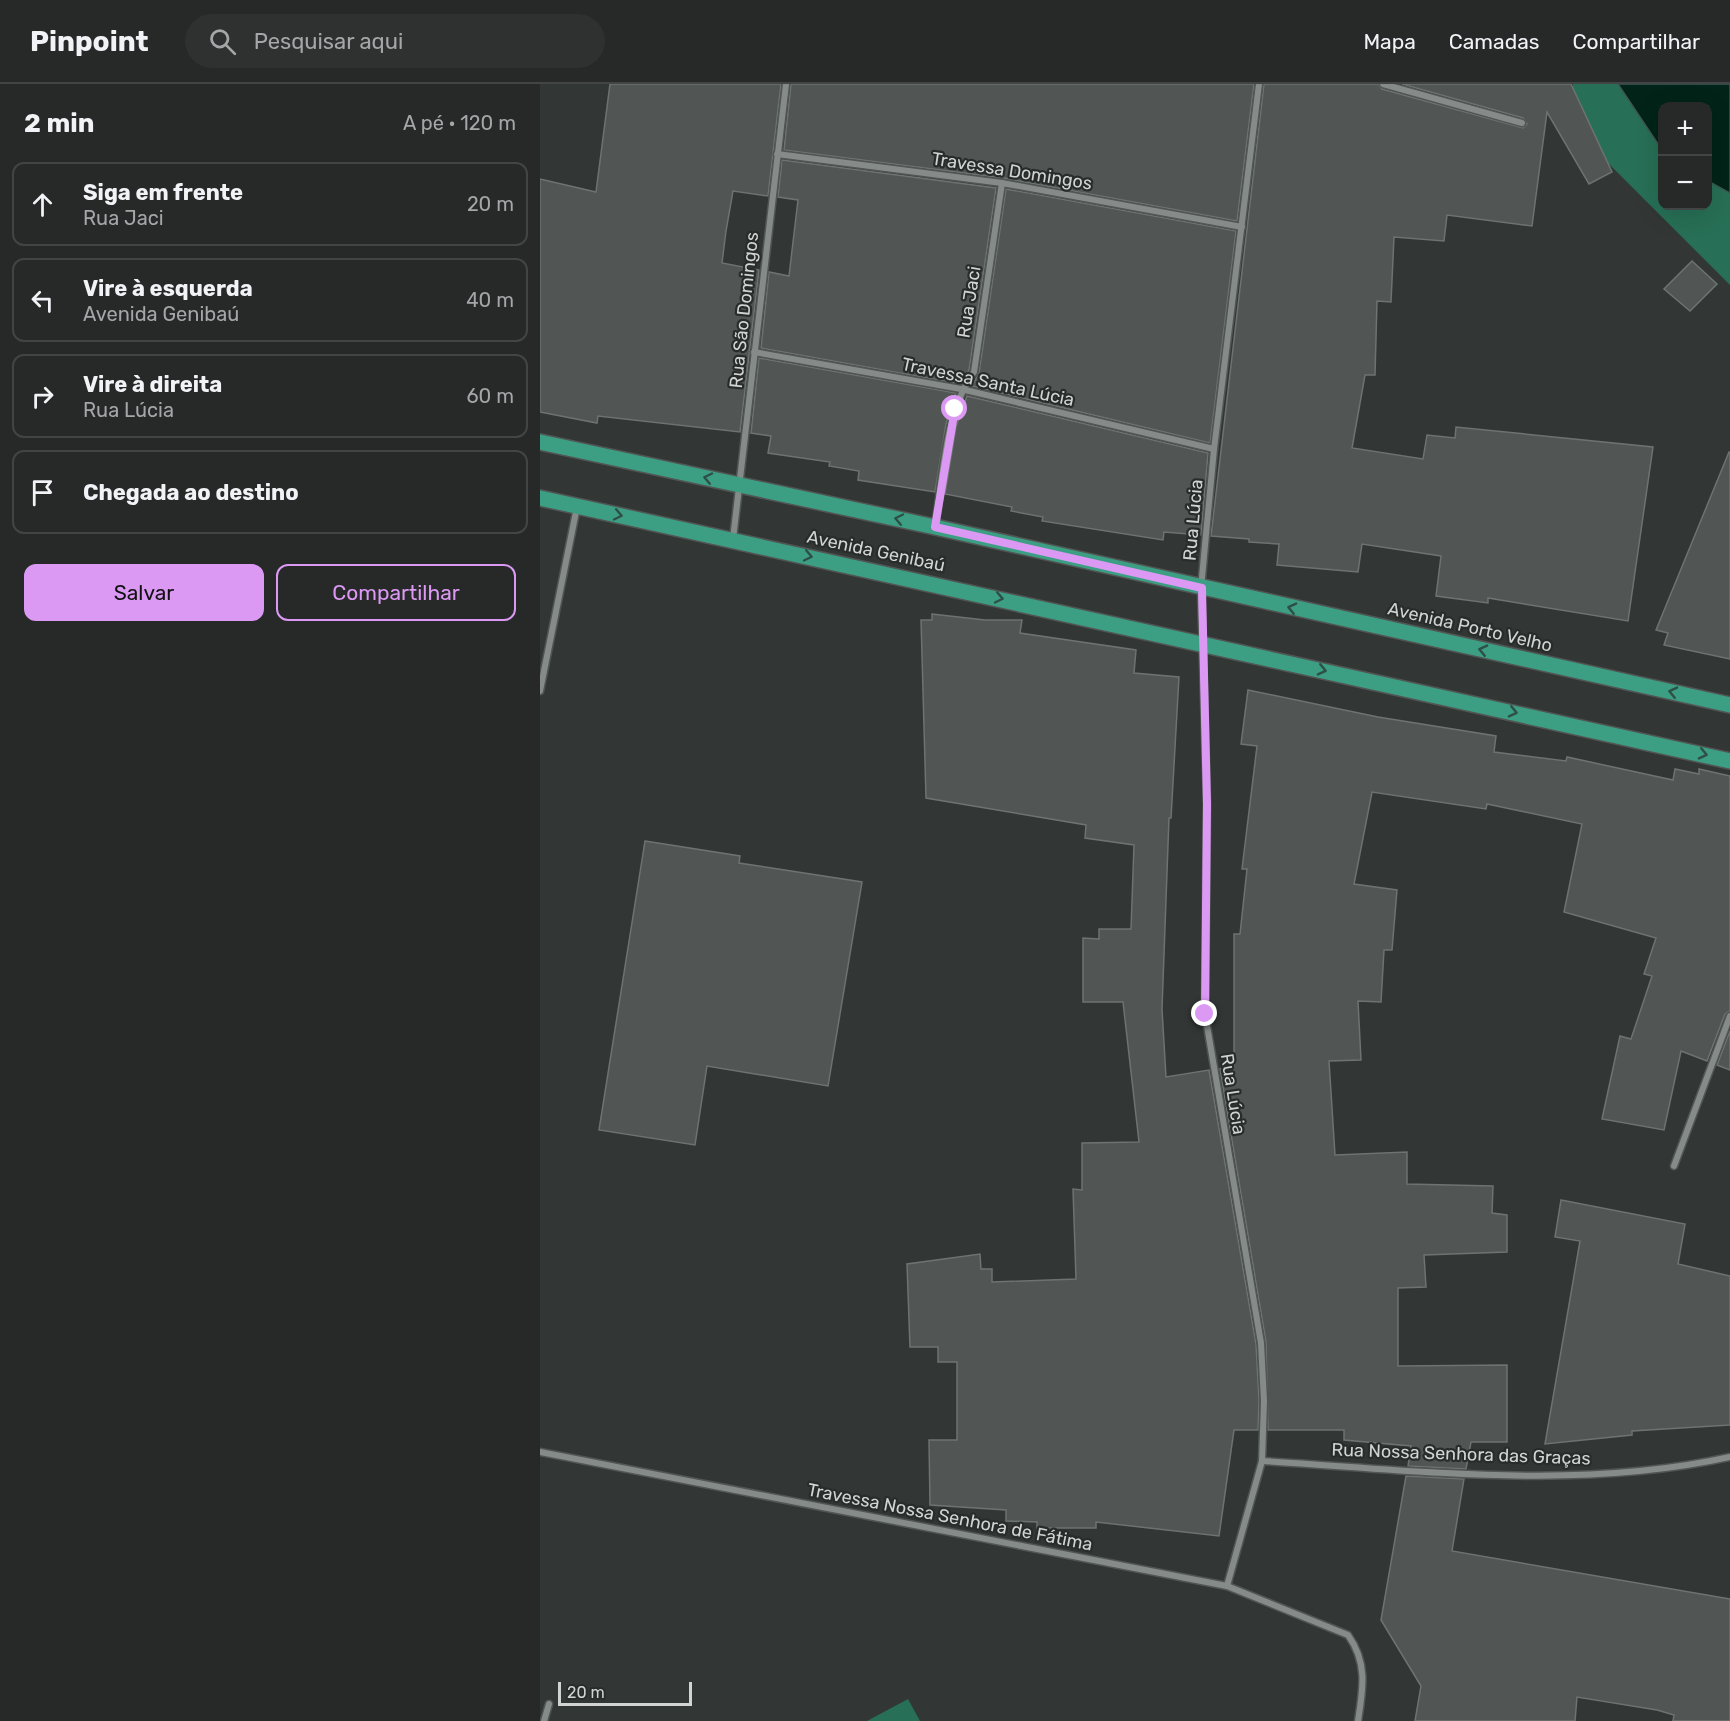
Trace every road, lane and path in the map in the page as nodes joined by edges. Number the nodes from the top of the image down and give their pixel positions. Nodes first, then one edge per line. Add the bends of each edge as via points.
1 (786, 84) edge
2 (1259, 84) edge
3 (1383, 84) edge
4 (1522, 123) dead end
5 (777, 154) junction
6 (1002, 183) junction
7 (1242, 227) junction
8 (754, 352) junction
9 (962, 389) junction
10 (540, 442) edge
11 (1214, 449) junction
12 (739, 484) junction
13 (540, 498) edge
14 (578, 506) junction
15 (935, 527) junction
16 (733, 539) junction
17 (1202, 588) junction
18 (1204, 643) junction
19 (540, 691) edge
20 (1730, 705) edge
21 (1730, 760) edge
22 (1730, 1016) edge
23 (1674, 1166) dead end
24 (540, 1452) edge
25 (1730, 1457) edge
26 (1262, 1461) junction
27 (1227, 1586) junction
28 (549, 1704) dead end
29 (544, 1721) edge
30 (1358, 1721) edge

1 - 5 street, Rua São Domingos
2 - 7 street, Rua Lúcia
3 - 4 street
5 - 6 street, Travessa Domingos
5 - 8 street, Rua São Domingos
6 - 7 street, Travessa Domingos
6 - 9 street, Rua Jaci via 974,372
7 - 11 street, Rua Lúcia
8 - 9 street, Travessa Santa Lúcia
8 - 12 street, Rua São Domingos
9 - 11 street, Travessa Santa Lúcia
9 - 15 street, Rua Jaci via 955,409
12 -> 10 main road, Avenida Genibaú
11 - 17 street, Rua Lúcia
15 -> 12 main road, Avenida Genibaú
12 - 16 street, Rua São Domingos
13 - 14 main road, Avenida Genibaú
14 -> 16 main road, Avenida Genibaú
14 - 19 street
15 - 17 main road, Avenida Genibaú
16 -> 18 main road, Avenida Genibaú
17 - 18 street, Rua Lúcia
20 -> 17 main road, Avenida Porto Velho
18 -> 21 main road
18 - 26 street, Rua Lúcia via 1205,1014 1261,1343
22 - 23 street
24 - 27 street, Travessa Nossa Senhora de Fátima
25 - 26 street, Rua Nossa Senhora das Graças via 1700,1464 1592,1475 1486,1474
26 - 27 street, Rua Lúcia
27 - 30 street, Travessa Nossa Senhora de Fátima via 1348,1635 1363,1664
28 - 29 street

